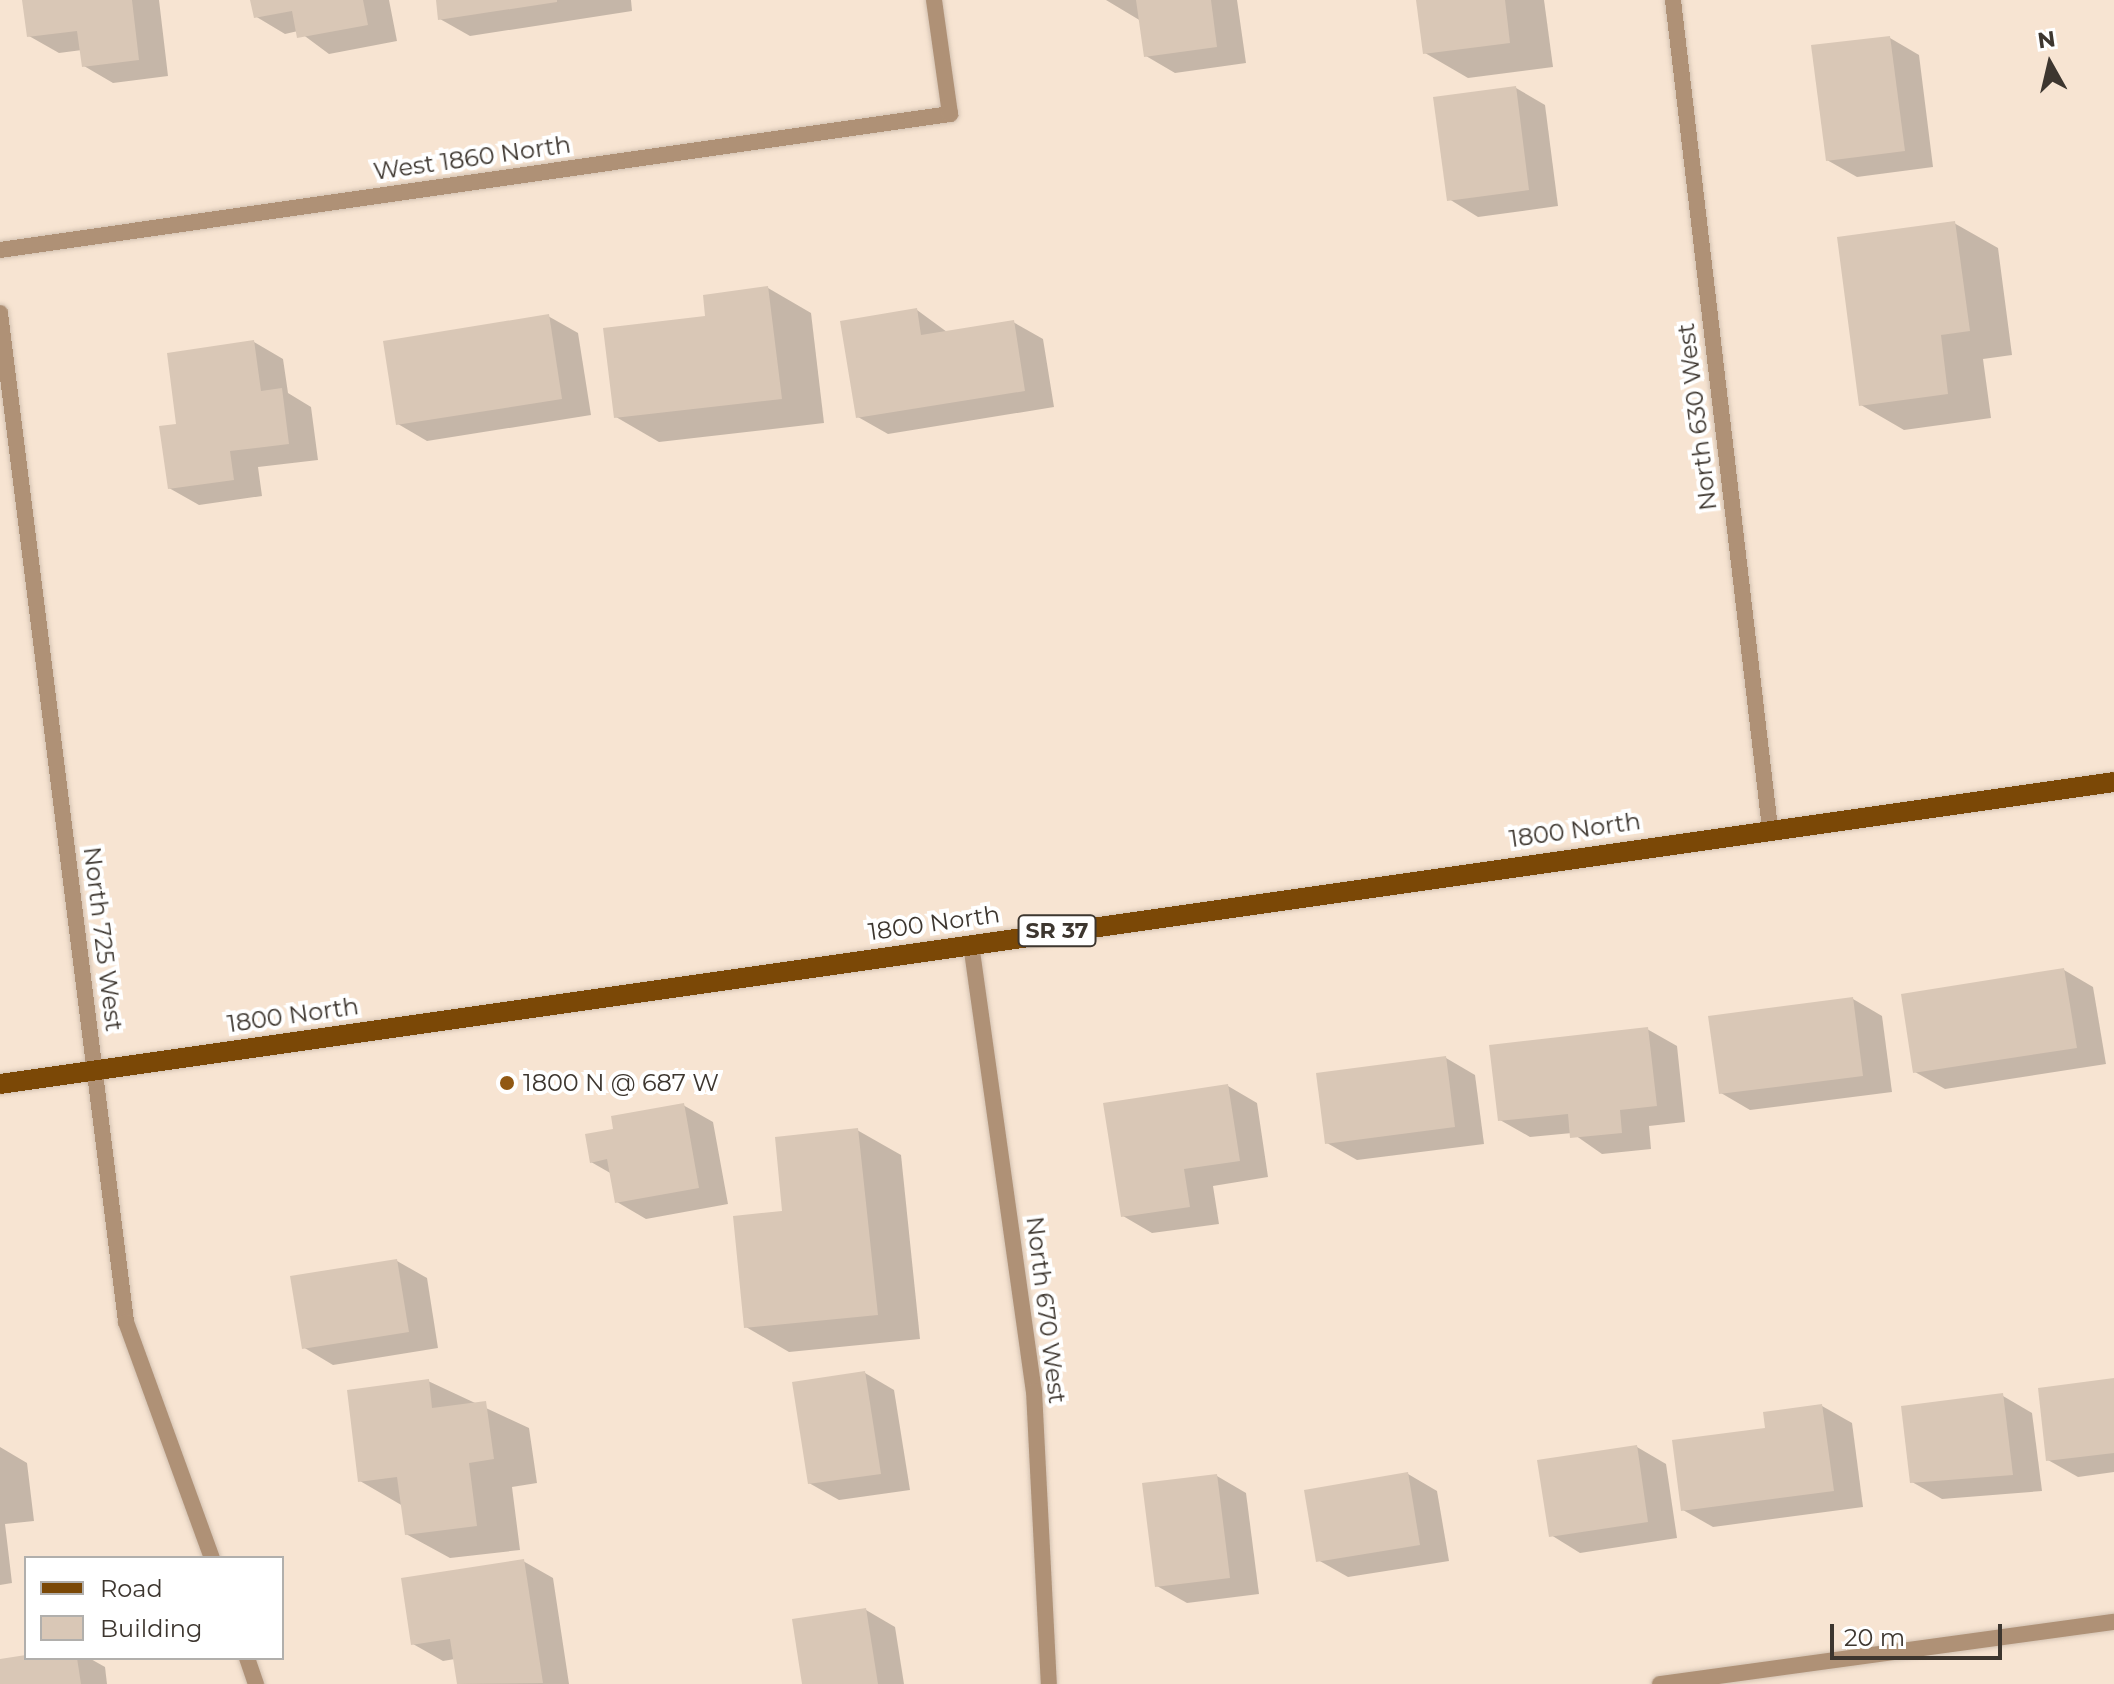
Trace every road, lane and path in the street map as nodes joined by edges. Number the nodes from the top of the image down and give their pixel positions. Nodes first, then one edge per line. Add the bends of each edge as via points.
1 (934, 0) edge
2 (1673, 0) edge
3 (0, 250) edge
4 (0, 313) edge
5 (2114, 782) edge
6 (1770, 828) junction
7 (971, 944) junction
8 (95, 1070) junction
9 (0, 1084) edge
10 (211, 1556) edge
11 (2114, 1622) edge
12 (248, 1660) edge
13 (256, 1684) edge
14 (1049, 1684) edge
15 (1660, 1684) edge

1 - 3 street, West 1860 North via 950,114
2 - 6 street, North 630 West
4 - 8 street, North 725 West
5 - 6 main road, 1800 North / SR 37
6 - 7 main road, 1800 North / SR 37
7 - 8 main road, 1800 North / SR 37
7 - 14 street, North 670 West via 1034,1391
8 - 9 main road, 1800 North / SR 37
8 - 10 street, North 725 West via 126,1322
11 - 15 street
12 - 13 street

